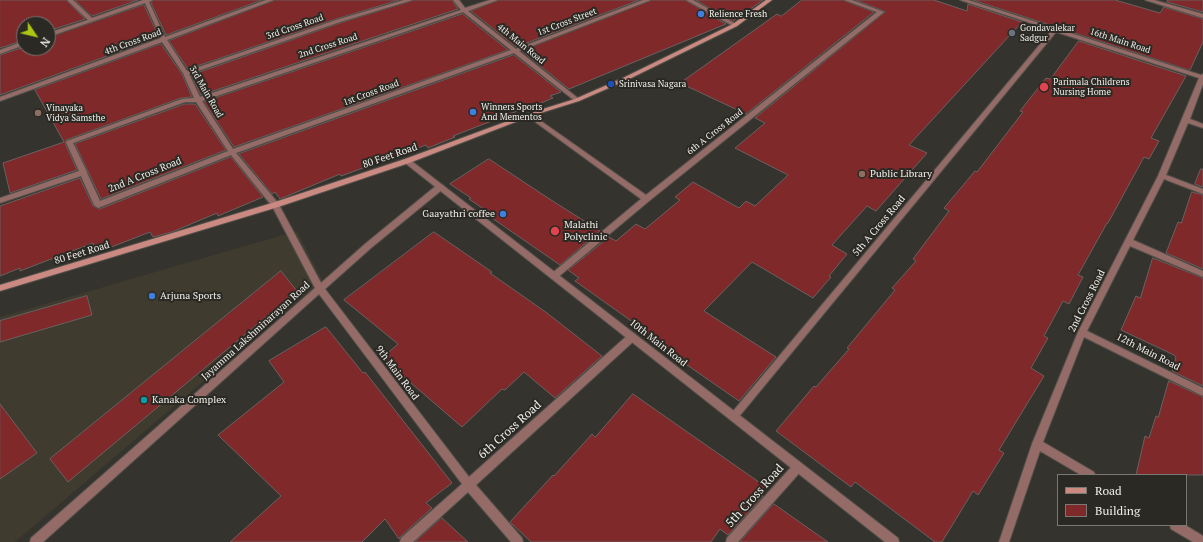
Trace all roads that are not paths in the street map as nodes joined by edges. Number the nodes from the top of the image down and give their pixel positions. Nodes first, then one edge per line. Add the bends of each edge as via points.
1 (70, 0) edge
2 (147, 0) edge
3 (271, 0) edge
4 (410, 0) edge
5 (456, 0) edge
6 (495, 0) edge
7 (648, 0) edge
8 (688, 0) edge
9 (769, 0) edge
10 (847, 0) edge
11 (963, 0) edge
12 (1148, 0) edge
13 (465, 11) junction
14 (1203, 16) edge
15 (91, 20) junction
16 (735, 25) junction
17 (1055, 30) junction
18 (56, 32) edge
19 (164, 40) junction
20 (16, 46) edge
21 (516, 51) junction
22 (0, 52) edge
23 (186, 73) junction
24 (1203, 76) edge
25 (0, 99) edge
26 (198, 100) junction
27 (577, 100) junction
28 (529, 115) junction
29 (1186, 120) junction
30 (1203, 126) edge
31 (232, 152) junction
32 (407, 161) junction
33 (84, 172) junction
34 (1162, 176) junction
35 (440, 187) junction
36 (1203, 192) edge
37 (646, 199) junction
38 (0, 201) edge
39 (275, 205) junction
40 (1129, 242) junction
41 (1203, 274) edge
42 (554, 276) junction
43 (0, 288) edge
44 (320, 289) junction
45 (1082, 332) junction
46 (632, 337) junction
47 (1203, 392) edge
48 (734, 416) junction
49 (1037, 444) junction
50 (798, 467) junction
51 (1088, 474) edge
52 (468, 484) junction
53 (1177, 526) edge
54 (35, 542) edge
55 (405, 542) edge
56 (518, 542) edge
57 (731, 542) edge
58 (894, 542) edge
59 (1004, 542) edge
60 (1203, 542) edge

1 - 15 street
2 - 15 street
2 - 19 street, 3rd Main Road
3 - 19 street, 4th Cross Road
4 - 23 street, 3rd Cross Road
5 - 13 street, 4th Main Road
6 - 13 street, 2nd Cross Road
7 - 21 street, 1st Cross Street
8 - 16 street
9 - 16 main road, 80 Feet Road
10 - 37 street, 6th A Cross Road via 881,12
11 - 17 street, 16th Main Road
12 - 14 street
13 - 21 street, 4th Main Road
13 - 26 street, 2nd Cross Road
15 - 18 street
16 - 27 main road, 80 Feet Road
17 - 24 street, 16th Main Road
17 - 48 street, 5th A Cross Road
19 - 23 street, 3rd Main Road
19 - 25 street, 4th Cross Road
20 - 22 street
21 - 27 street, 4th Main Road
21 - 31 street, 1st Cross Road
23 - 26 street, 3rd Main Road
24 - 29 street, 2nd Cross Road
26 - 31 street, 3rd Main Road
26 - 33 street, 2nd Cross Road via 184,100 69,142
27 - 28 main road, 80 Feet Road
28 - 32 main road, 80 Feet Road
28 - 37 street
29 - 30 street
29 - 34 street, 2nd Cross Road
31 - 33 street, 2nd A Cross Road via 98,205
31 - 39 street, 3rd Main Road
32 - 35 street, 10th Main Road
32 - 39 main road, 80 Feet Road
33 - 38 street
34 - 36 street
34 - 40 street, 2nd Cross Road
35 - 42 street, 10th Main Road
35 - 44 street, Jayamma Lakshminarayan Road
37 - 42 street
39 - 43 main road, 80 Feet Road
39 - 44 street, 9th Main Road
40 - 41 street
40 - 45 street, 2nd Cross Road
42 - 46 street, 10th Main Road
44 - 52 street, 9th Main Road
44 - 54 street, Jayamma Lakshminarayan Road
45 - 47 street, 12th Main Road
45 - 49 street, 2nd Cross Road
46 - 48 street, 10th Main Road
46 - 52 street, 6th Cross Road
48 - 50 street, 10th Main Road
49 - 51 street
49 - 59 street, 2nd Cross Road
50 - 57 street, 5th Cross Road
50 - 58 street, 10th Main Road
52 - 55 street, 6th Cross Road
52 - 56 street, 9th Main Road
53 - 60 street

